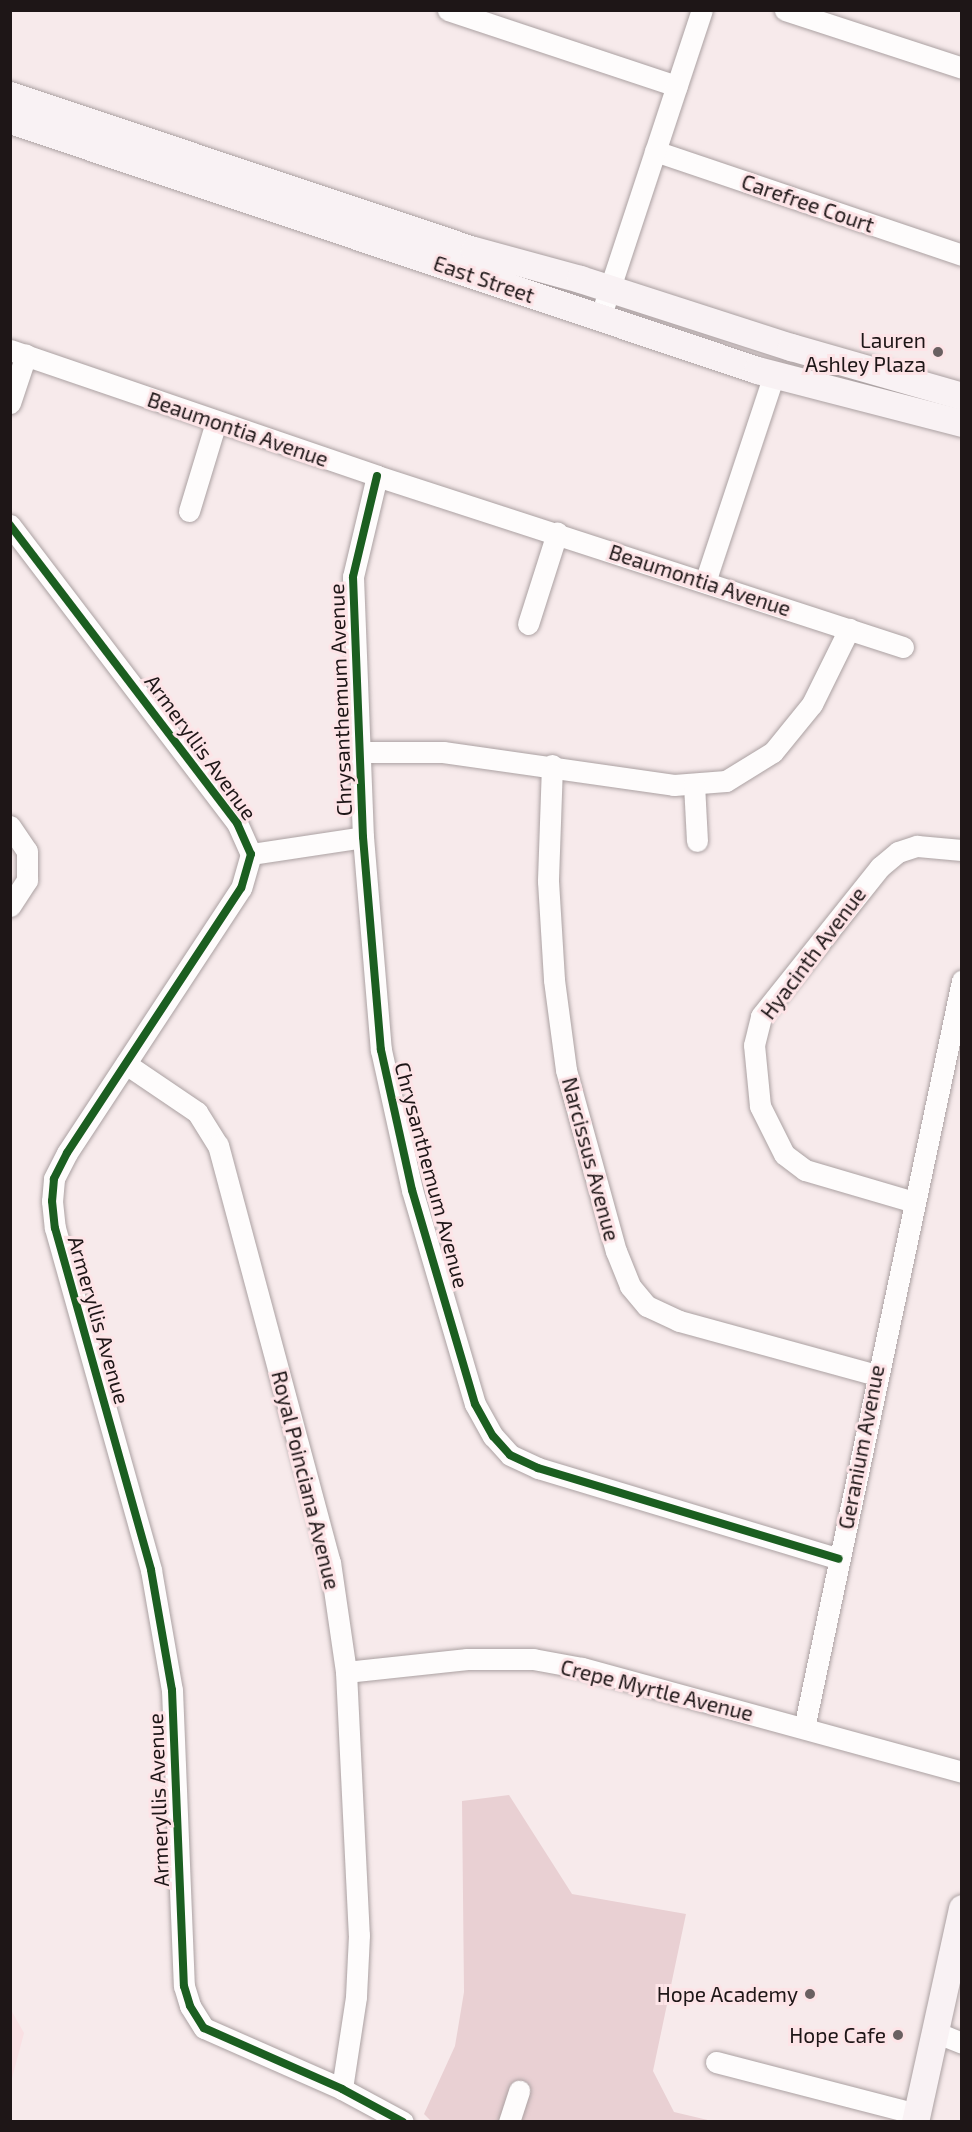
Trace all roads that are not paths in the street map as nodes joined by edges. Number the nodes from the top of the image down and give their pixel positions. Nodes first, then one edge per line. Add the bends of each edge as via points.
1 (448, 10) edge
2 (702, 10) edge
3 (785, 10) edge
4 (962, 68) edge
5 (677, 86) junction
6 (10, 95) edge
7 (10, 120) edge
8 (655, 151) junction
9 (962, 255) edge
10 (610, 288) junction
11 (600, 318) junction
12 (18, 352) edge
13 (774, 375) junction
14 (962, 396) edge
15 (10, 403) edge
16 (216, 422) junction
17 (962, 423) edge
18 (377, 476) junction
19 (189, 511) dead end
20 (10, 525) edge
21 (557, 533) junction
22 (705, 582) junction
23 (528, 624) dead end
24 (849, 629) junction
25 (903, 647) dead end
26 (359, 752) junction
27 (552, 765) junction
28 (694, 784) junction
29 (10, 826) edge
30 (363, 837) junction
31 (697, 841) dead end
32 (962, 849) edge
33 (251, 854) junction
34 (10, 906) edge
35 (962, 981) edge
36 (126, 1064) junction
37 (914, 1202) junction
38 (876, 1375) junction
39 (839, 1559) junction
40 (346, 1672) junction
41 (804, 1728) junction
42 (962, 1772) edge
43 (962, 1908) edge
44 (935, 2032) junction
45 (962, 2043) edge
46 (716, 2062) dead end
47 (342, 2089) junction
48 (519, 2091) dead end
49 (916, 2117) edge
50 (403, 2121) edge
51 (509, 2121) edge

1 - 5 street
2 - 5 street
3 - 4 street
5 - 8 street
6 - 10 main road, East Street via 474,250
7 - 11 main road, East Street
8 - 9 street, Carefree Court
8 - 10 street
10 - 11 street
10 - 14 main road, East Street
11 - 13 main road, East Street
12 - 15 street
12 - 16 street, Beaumontia Avenue
13 - 17 main road, East Street
13 - 22 street
16 - 18 street, Beaumontia Avenue
16 - 19 street
18 - 21 street, Beaumontia Avenue
18 - 26 street, Chrysanthemum Avenue via 353,577
20 - 33 street, Armeryllis Avenue via 237,823
21 - 22 street, Beaumontia Avenue
21 - 23 street
22 - 24 street, Beaumontia Avenue
24 - 25 street, Beaumontia Avenue
24 - 28 street via 812,704 773,752 726,781
26 - 27 street via 443,752
26 - 30 street, Chrysanthemum Avenue
27 - 28 street via 674,785
27 - 38 street, Narcissus Avenue via 548,881 554,980 566,1070 616,1251 630,1286 647,1306 679,1321
28 - 31 street
29 - 34 street via 27,851 27,880
30 - 33 street
30 - 39 street, Chrysanthemum Avenue via 383,1061 412,1190 475,1404 493,1436 510,1455 538,1468
32 - 37 street, Hyacinth Avenue via 917,846 898,852 880,867 761,1016 753,1045 760,1106 784,1154 804,1170
33 - 36 street, Armeryllis Avenue via 241,888
35 - 37 street
36 - 40 street, Royal Poinciana Avenue via 197,1112 218,1145 330,1562
36 - 47 street, Armeryllis Avenue via 67,1154 54,1179 52,1201 55,1228 151,1570 170,1679 184,1986 190,2006 204,2028
37 - 38 street, Geranium Avenue
38 - 39 street, Geranium Avenue
39 - 41 street, Geranium Avenue
40 - 41 street, Crepe Myrtle Avenue via 467,1659 533,1659 582,1668
40 - 47 street, Royal Poinciana Avenue via 359,1935 356,1997
41 - 42 street, Crepe Myrtle Avenue
43 - 44 main road
44 - 45 street
44 - 49 main road
46 - 49 street
47 - 50 street, Armeryllis Avenue
48 - 51 street

